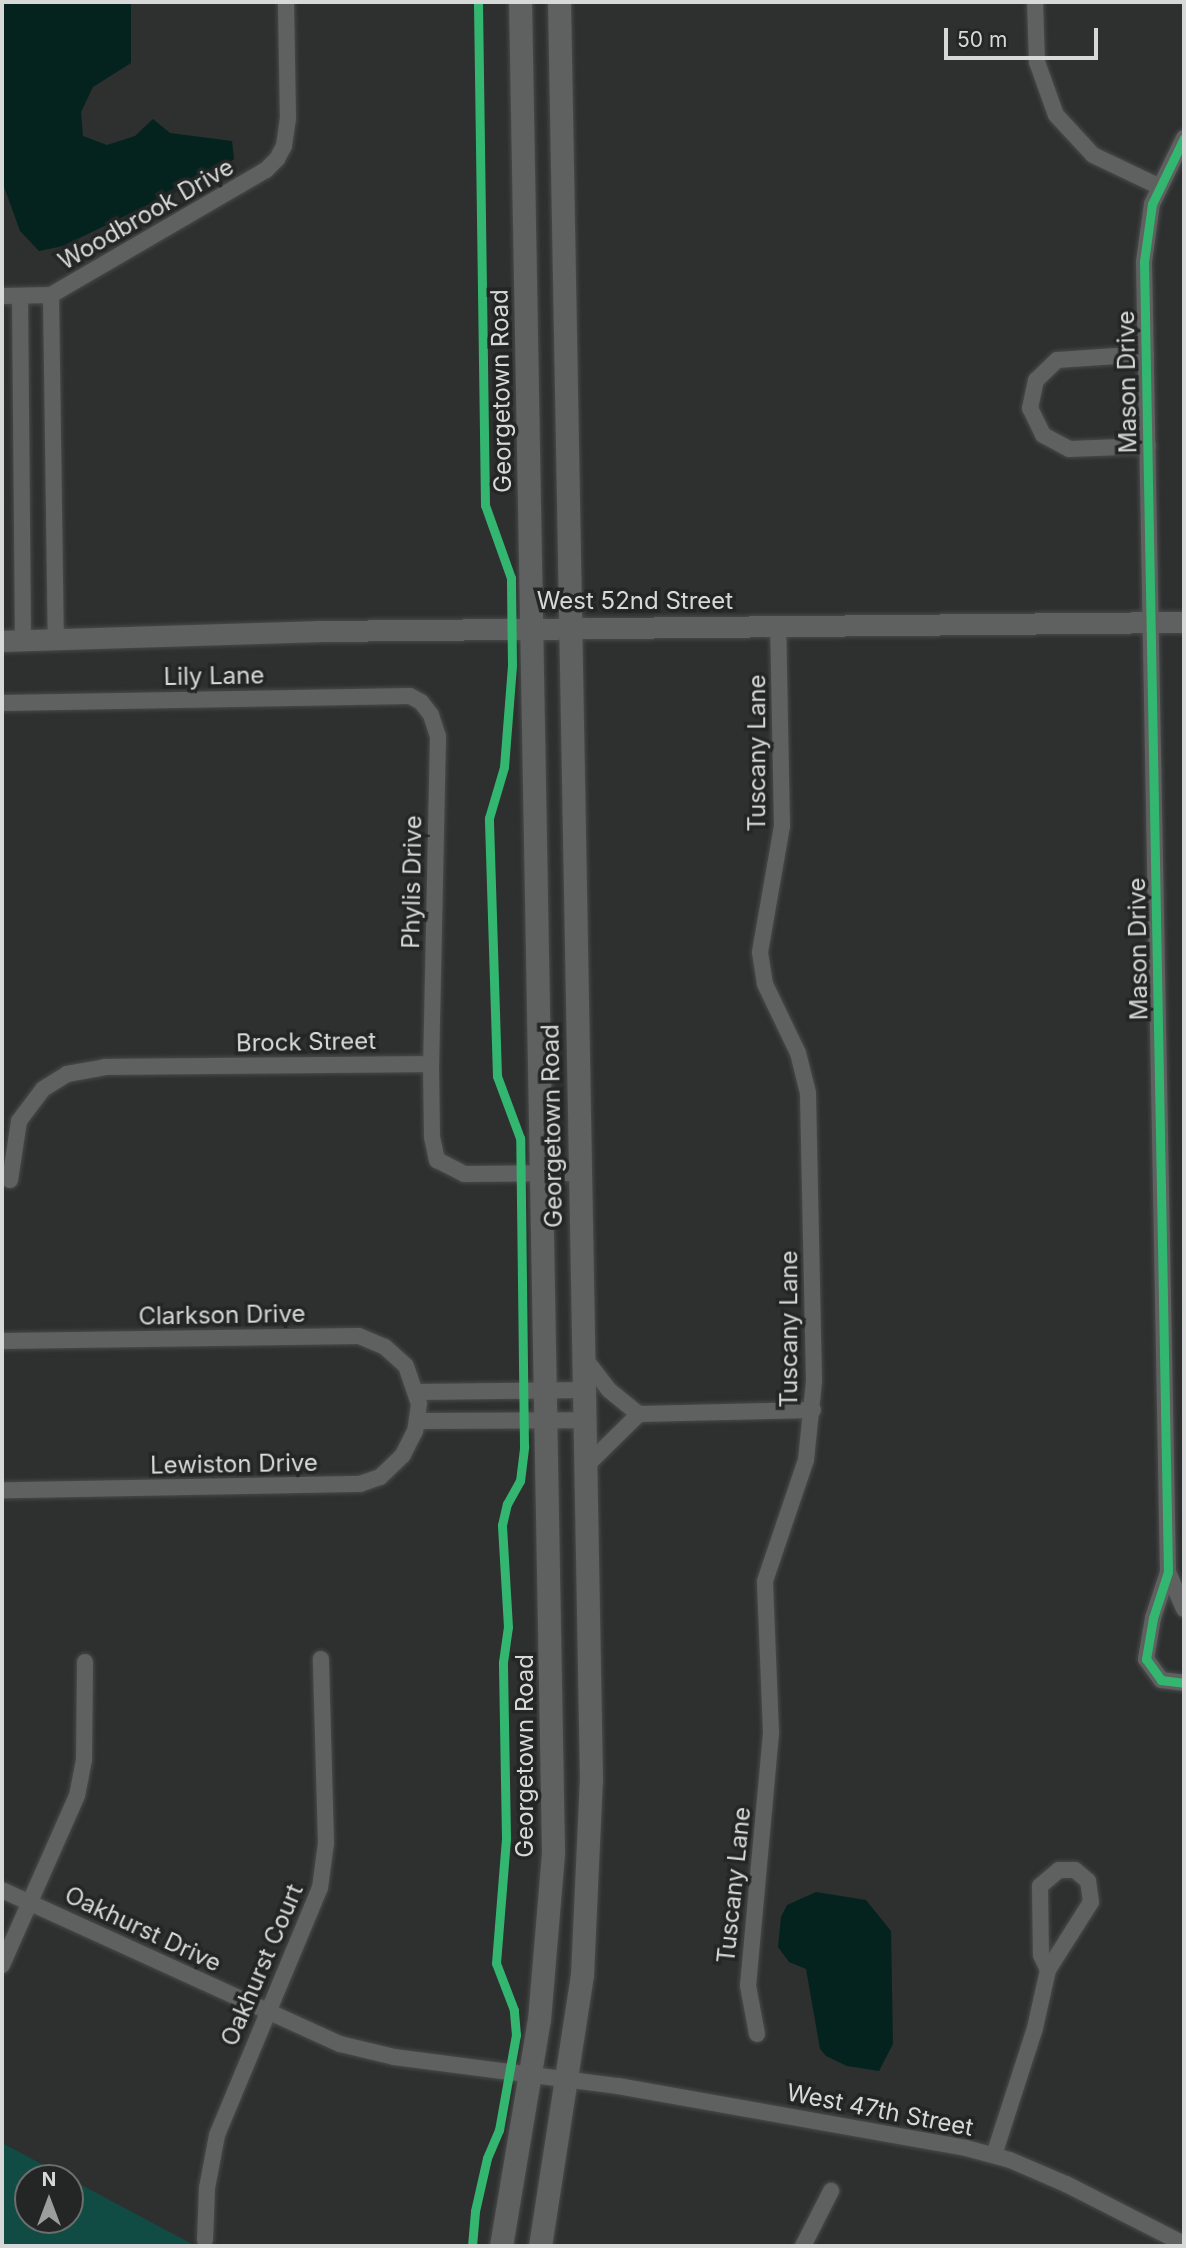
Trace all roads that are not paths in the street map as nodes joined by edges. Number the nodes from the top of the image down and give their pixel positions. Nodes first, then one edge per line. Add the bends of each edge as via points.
1 (286, 2) edge
2 (520, 2) edge
3 (559, 2) edge
4 (1035, 2) edge
5 (1184, 138) edge
6 (1158, 186) junction
7 (2, 296) edge
8 (20, 296) junction
9 (51, 296) junction
10 (1146, 354) junction
11 (1148, 446) junction
12 (1151, 622) junction
13 (1184, 622) edge
14 (778, 626) junction
15 (531, 628) junction
16 (569, 629) junction
17 (23, 640) junction
18 (56, 640) junction
19 (2, 641) edge
20 (2, 703) edge
21 (424, 705) joint
22 (431, 1064) junction
23 (579, 1173) junction
24 (541, 1174) junction
25 (10, 1180) dead end
26 (2, 1341) edge
27 (583, 1356) junction
28 (545, 1390) junction
29 (584, 1390) junction
30 (418, 1405) junction
31 (813, 1410) junction
32 (639, 1414) junction
33 (545, 1420) junction
34 (584, 1420) junction
35 (585, 1467) junction
36 (2, 1490) edge
37 (1168, 1572) junction
38 (1184, 1609) edge
39 (321, 1659) dead end
40 (85, 1662) dead end
41 (1184, 1683) edge
42 (2, 1890) edge
43 (29, 1902) junction
44 (2, 1965) edge
45 (1048, 1970) junction
46 (267, 2011) junction
47 (757, 2034) dead end
48 (549, 2078) junction
49 (993, 2155) junction
50 (831, 2191) dead end
51 (205, 2240) dead end
52 (1184, 2244) edge
53 (501, 2246) edge
54 (540, 2246) edge
55 (803, 2246) edge

1 - 9 street, Woodbrook Drive via 288,119 277,159
2 - 15 main road, Georgetown Road
3 - 16 main road, Georgetown Road
4 - 6 street via 1037,62 1056,114 1093,155
5 - 6 street, Mason Drive
6 - 10 street, Mason Drive via 1145,246
7 - 8 street
8 - 9 street
8 - 17 street
9 - 18 street, Woodbrook Drive
10 - 11 street, Mason Drive
10 - 11 street via 1058,360 1036,380 1030,408 1043,435 1059,446
11 - 12 street, Mason Drive
12 - 13 street, West 52nd Street
12 - 14 street, West 52nd Street
12 - 37 street, Mason Drive
14 - 16 street, West 52nd Street
14 - 31 street, Tuscany Lane via 782,826 760,952 765,984 798,1053 808,1093
15 - 16 street, West 52nd Street
15 - 18 street, West 52nd Street
15 - 24 main road, Georgetown Road
16 - 23 main road, Georgetown Road
17 - 18 street, West 52nd Street
17 - 19 street, West 52nd Street
20 - 21 street, Lily Lane via 410,696
21 - 22 street, Phylis Drive via 438,736
22 - 24 street via 432,1138 441,1165 464,1174
22 - 25 street, Brock Street via 104,1067 67,1073 43,1089 19,1121
23 - 24 street
23 - 27 main road, Georgetown Road
24 - 28 main road, Georgetown Road
26 - 30 street, Clarkson Drive via 359,1336 396,1356
27 - 29 main road, Georgetown Road
27 - 32 street via 609,1390
28 - 29 street
28 - 30 street
28 - 33 main road, Georgetown Road
29 - 34 main road, Georgetown Road
30 - 33 street
30 - 36 street, Lewiston Drive via 410,1444 380,1477 360,1484
31 - 32 street
31 - 47 street, Tuscany Lane via 806,1460 765,1581 771,1732 748,1973
32 - 35 street
33 - 34 street
33 - 48 main road, Georgetown Road via 553,1852
34 - 35 main road, Georgetown Road
35 - 48 main road, Georgetown Road via 590,1851 582,1975
37 - 38 street, Mason Drive
37 - 41 street, Mason Drive via 1146,1659 1161,1680
39 - 46 street, Oakhurst Court via 324,1869 309,1921
40 - 43 street via 80,1783 69,1820
42 - 43 street, Oakhurst Drive
43 - 44 street
43 - 46 street, Oakhurst Drive
45 - 45 street via 1091,1902 1088,1881 1075,1870 1059,1870 1040,1886 1041,1955
45 - 49 street via 1035,2028
46 - 48 street, Oakhurst Drive via 365,2051
46 - 51 street, Oakhurst Court via 215,2142 206,2188
48 - 49 street, West 47th Street via 919,2138
48 - 53 main road, Georgetown Road
48 - 54 main road, Georgetown Road
49 - 52 street, West 47th Street via 1066,2184
50 - 55 street

